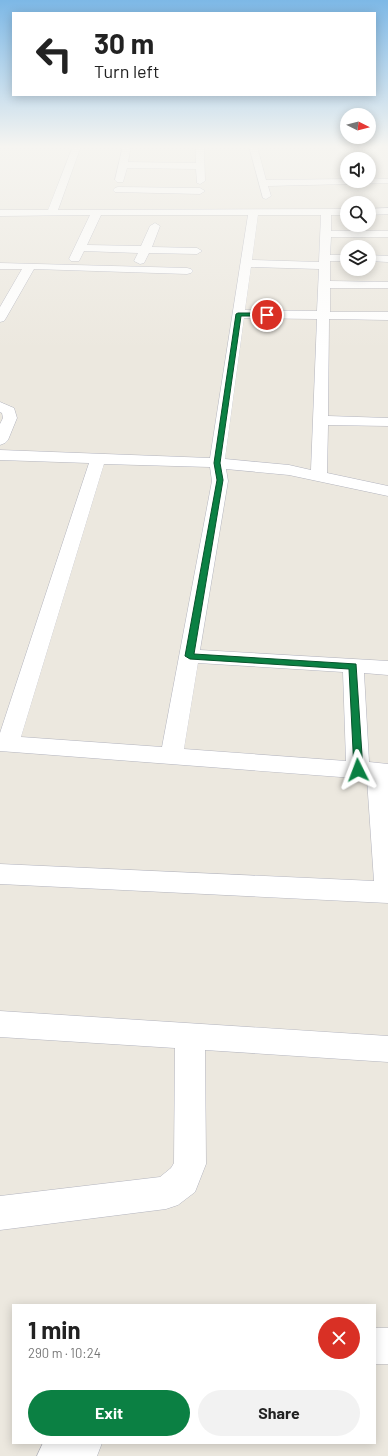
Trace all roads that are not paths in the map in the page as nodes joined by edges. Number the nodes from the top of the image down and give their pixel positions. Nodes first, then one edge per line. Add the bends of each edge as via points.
1 (326, 213) edge
2 (96, 214) edge
3 (260, 214) edge
4 (155, 226) dead end
5 (326, 234) junction
6 (388, 234) edge
7 (80, 248) junction
8 (145, 250) junction
9 (196, 251) dead end
10 (376, 258) edge
11 (340, 259) edge
12 (388, 259) edge
13 (325, 262) junction
14 (246, 263) junction
15 (0, 266) edge
16 (30, 266) junction
17 (71, 268) junction
18 (137, 270) junction
19 (187, 271) dead end
20 (324, 284) junction
21 (388, 285) edge
22 (238, 314) junction
23 (323, 316) junction
24 (388, 316) edge
25 (0, 318) edge
26 (0, 406) edge
27 (321, 420) junction
28 (388, 422) edge
29 (0, 440) edge
30 (0, 455) edge
31 (98, 458) junction
32 (217, 463) junction
33 (319, 476) junction
34 (388, 491) edge
35 (190, 656) junction
36 (353, 666) junction
37 (388, 668) edge
38 (4, 743) edge
39 (172, 754) junction
40 (375, 771) edge
41 (0, 874) edge
42 (388, 893) edge
43 (0, 1024) edge
44 (190, 1036) junction
45 (388, 1049) edge
46 (0, 1213) edge
47 (376, 1346) edge
48 (388, 1346) edge
49 (81, 1444) edge
50 (56, 1456) edge

1 - 5 street
2 - 7 street
3 - 14 street
4 - 8 street
5 - 6 street
5 - 13 street
7 - 8 street
7 - 17 street
8 - 9 street
8 - 18 street
10 - 12 street
11 - 13 street
13 - 14 street
13 - 20 street
14 - 22 street
15 - 16 street
16 - 17 street
16 - 25 street
17 - 18 street
18 - 19 street
20 - 21 street
20 - 23 street
22 - 23 street
22 - 32 street
23 - 24 street
23 - 27 street
26 - 29 street via 9,411 10,418
27 - 28 street
27 - 33 street
30 - 31 street
31 - 32 street
31 - 38 street
32 - 33 street via 289,470
32 - 35 street via 220,480
33 - 34 street
35 - 36 street
35 - 39 street
36 - 37 street
36 - 40 street
38 - 39 street
39 - 40 street
40 - 42 street
41 - 42 street
43 - 44 street
44 - 45 street
44 - 46 street via 190,1164 183,1180 166,1194
47 - 48 street
49 - 50 street

